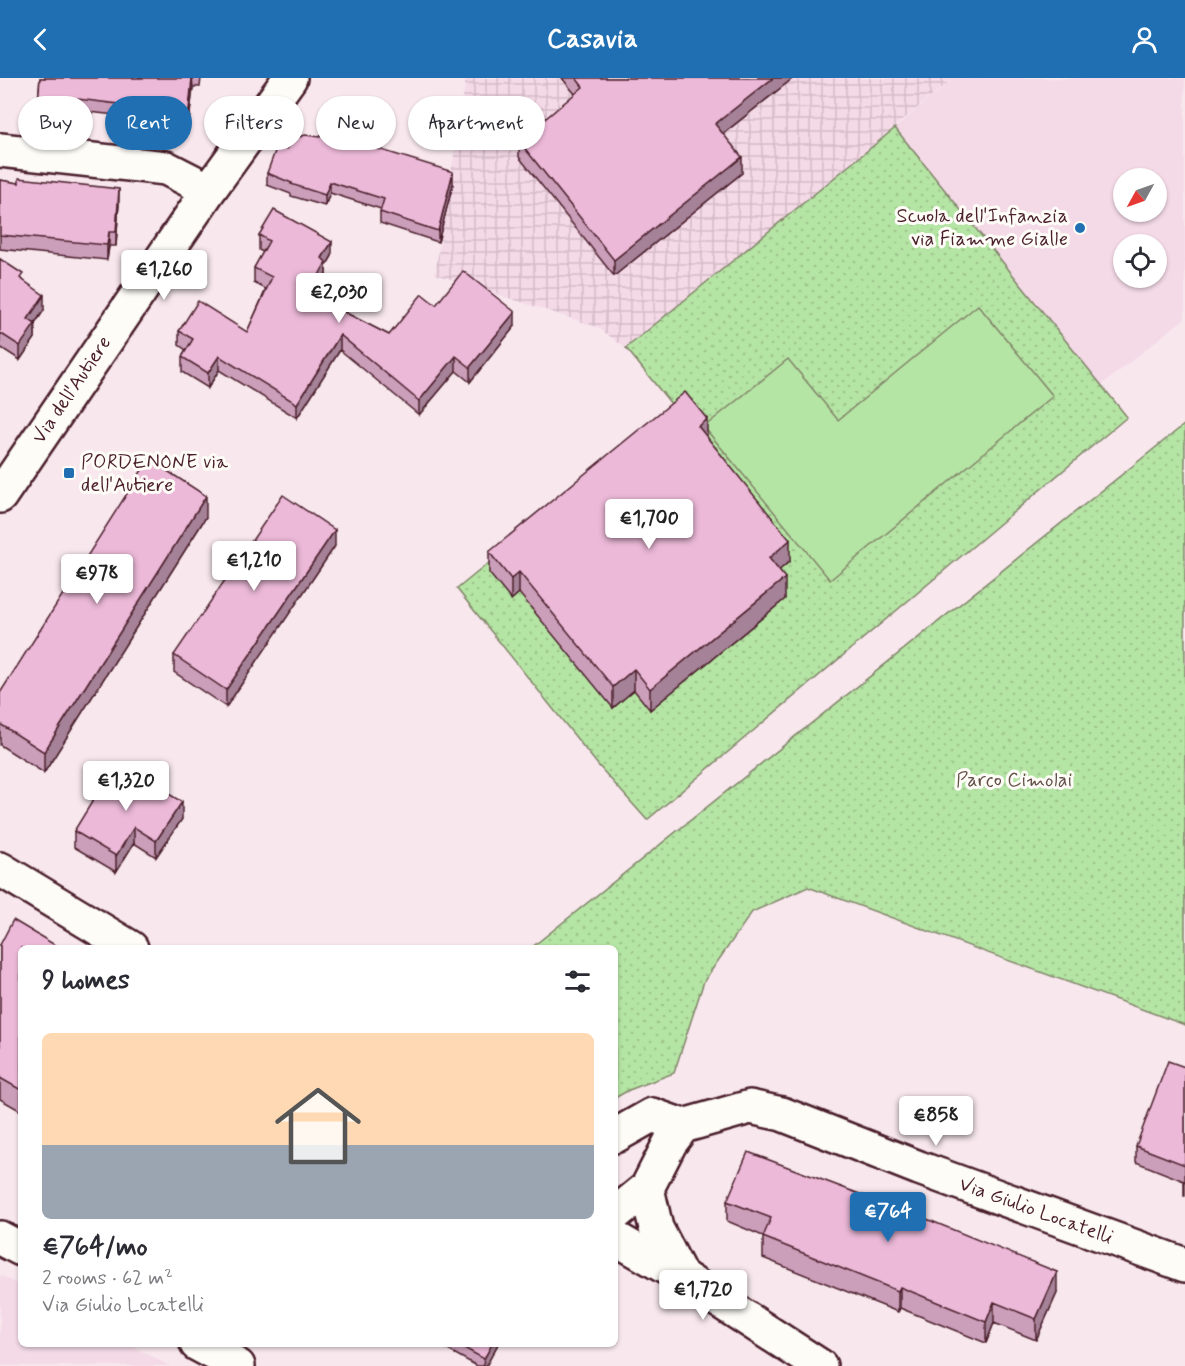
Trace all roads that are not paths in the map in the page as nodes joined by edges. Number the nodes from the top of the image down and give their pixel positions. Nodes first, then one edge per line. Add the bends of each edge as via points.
1 (290, 78) edge
2 (0, 150) edge
3 (209, 190) junction
4 (0, 496) edge
5 (0, 869) edge
6 (126, 945) edge
7 (683, 1126) junction
8 (618, 1134) edge
9 (647, 1188) junction
10 (618, 1212) edge
11 (0, 1238) edge
12 (618, 1240) edge
13 (18, 1247) edge
14 (1185, 1265) edge
15 (681, 1276) junction
16 (203, 1347) edge
17 (238, 1366) edge
18 (820, 1366) edge

1 - 3 street, Via dell'Autiere
2 - 3 street via 166,168
3 - 4 street, Via dell'Autiere
5 - 6 street
7 - 8 street via 652,1115
7 - 9 street
7 - 14 street, Via Giulio Locatelli via 750,1107 782,1114
9 - 10 street
9 - 15 street via 656,1228
11 - 13 street
12 - 15 street
15 - 18 street
16 - 17 street

